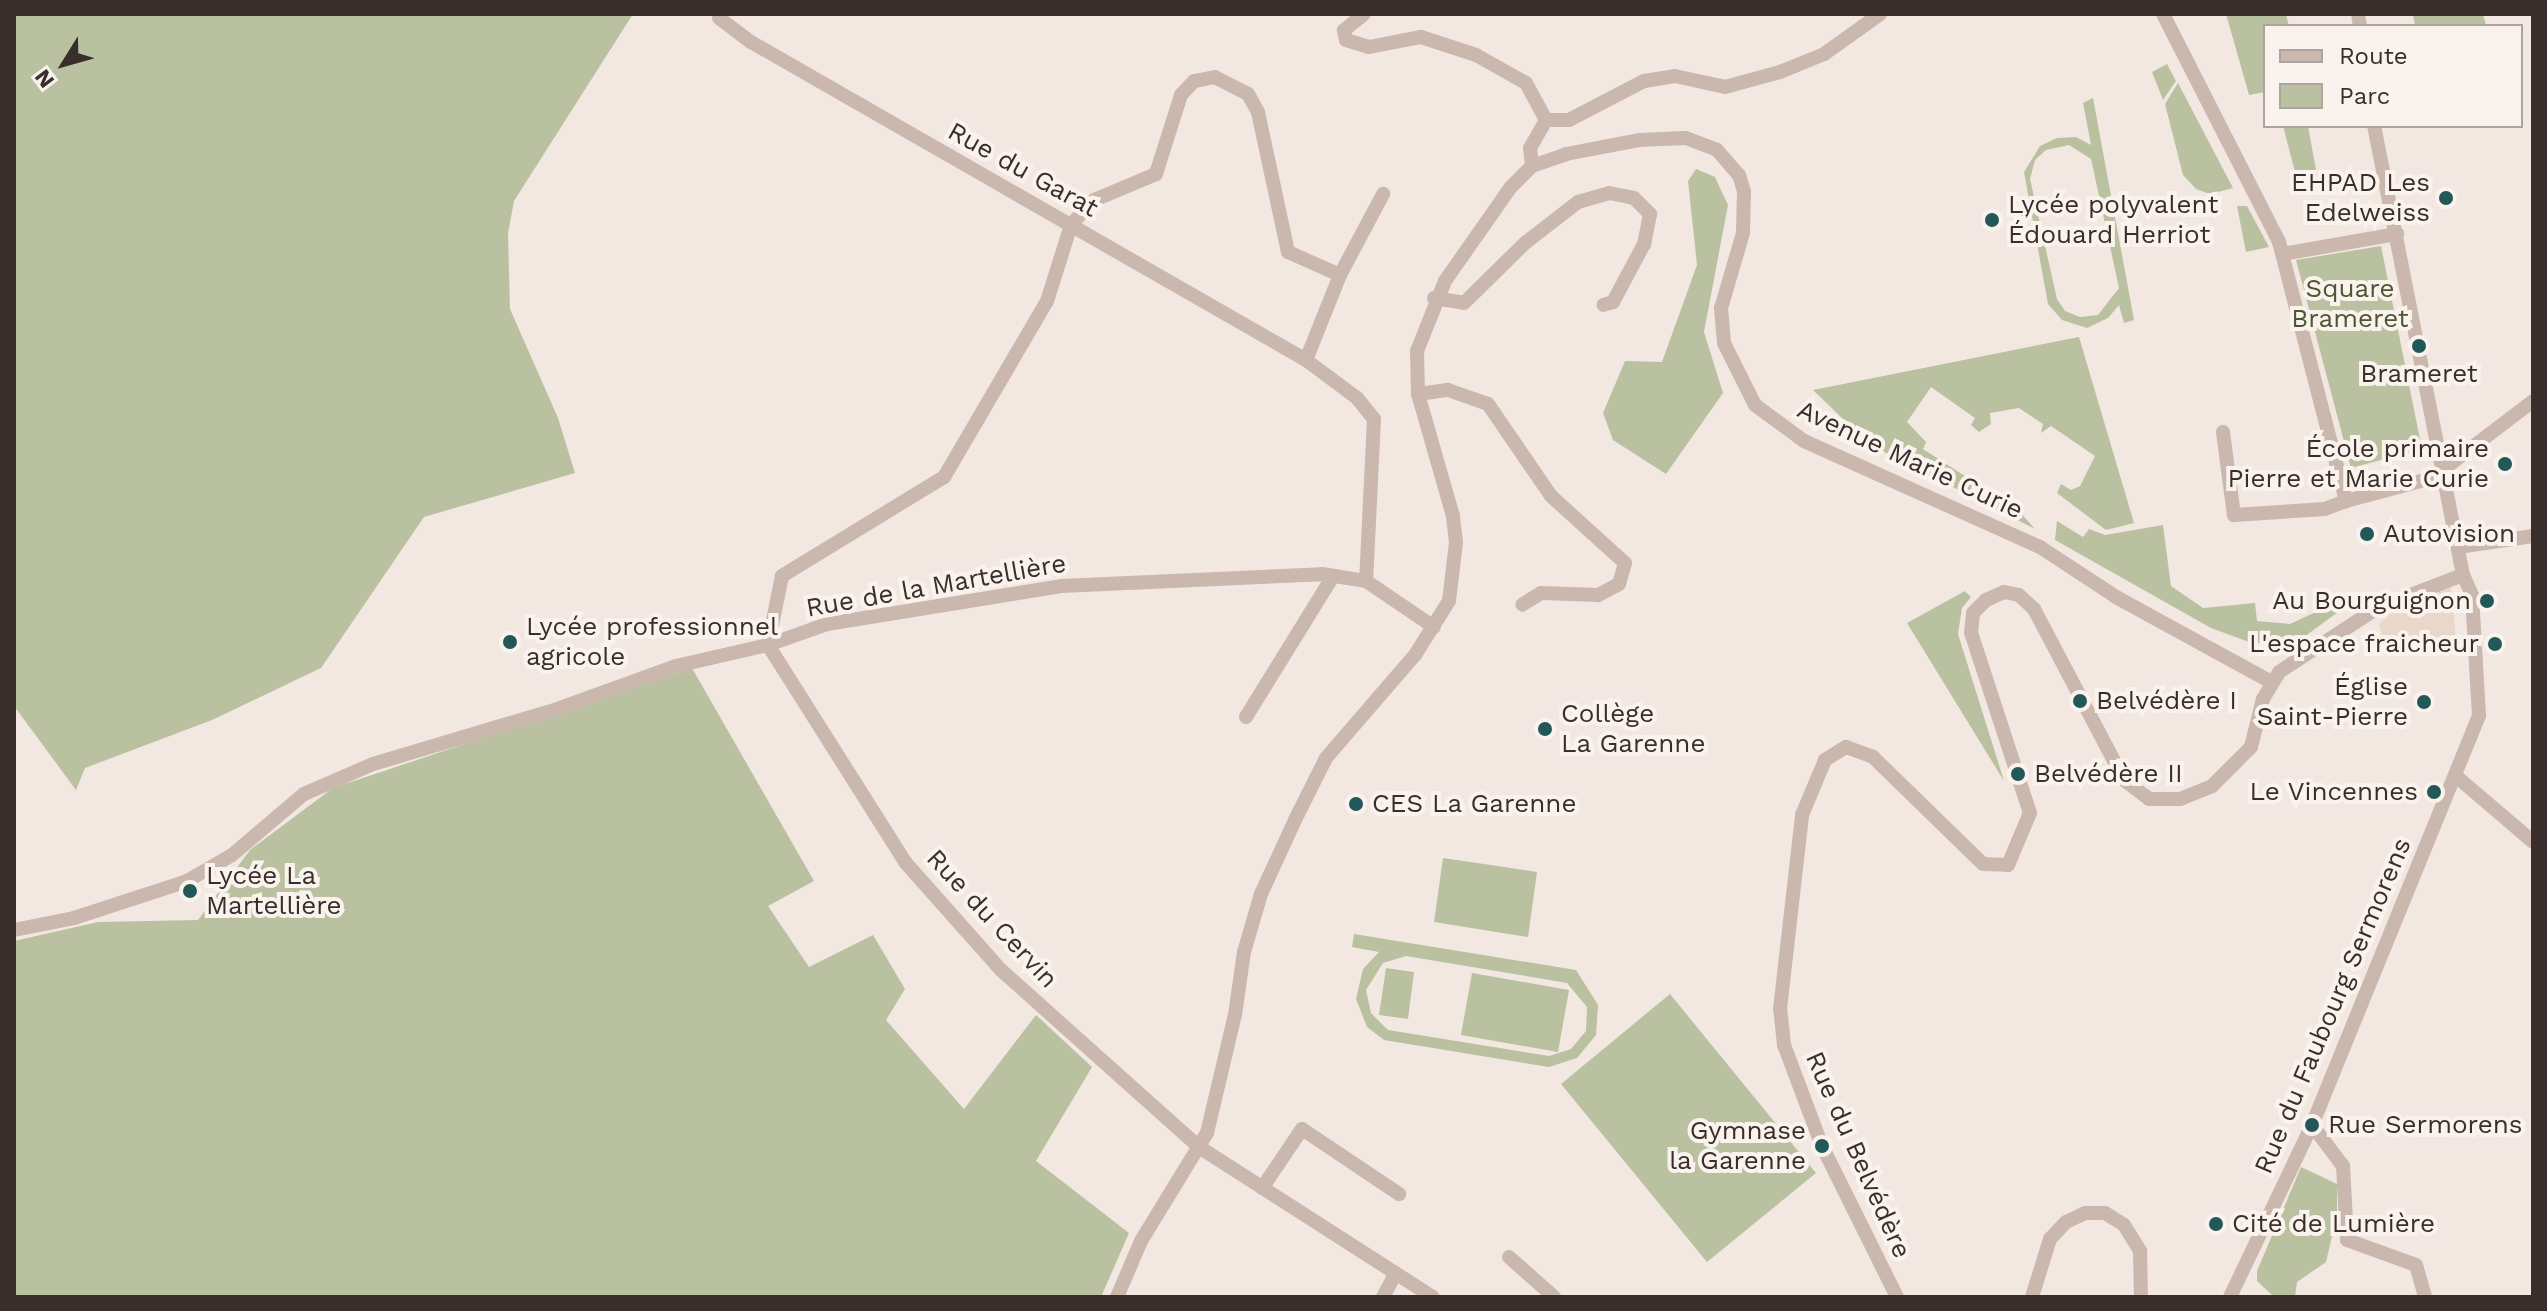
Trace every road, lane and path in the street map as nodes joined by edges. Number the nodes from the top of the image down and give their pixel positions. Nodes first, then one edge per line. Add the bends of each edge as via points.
1 (1364, 14) edge
2 (1880, 14) edge
3 (2163, 14) edge
4 (719, 18) dead end
5 (1546, 120) junction
6 (2374, 128) edge
7 (1532, 166) junction
8 (1383, 194) dead end
9 (1071, 225) junction
10 (2397, 234) junction
11 (2283, 254) junction
12 (1340, 275) junction
13 (1434, 298) junction
14 (1603, 305) dead end
15 (1306, 360) junction
16 (1418, 394) junction
17 (2533, 401) edge
18 (2223, 432) dead end
19 (2443, 468) junction
20 (2346, 501) junction
21 (2533, 536) edge
22 (2458, 547) junction
23 (2463, 575) junction
24 (1333, 576) junction
25 (1366, 581) junction
26 (1522, 605) dead end
27 (1434, 627) junction
28 (768, 645) junction
29 (2271, 682) junction
30 (1246, 717) dead end
31 (2457, 777) junction
32 (2533, 842) edge
33 (14, 930) edge
34 (2312, 1125) junction
35 (1199, 1147) junction
36 (1262, 1188) junction
37 (1399, 1194) dead end
38 (1509, 1257) dead end
39 (1396, 1273) junction
40 (1117, 1297) edge
41 (1383, 1297) edge
42 (1433, 1297) edge
43 (1554, 1297) edge
44 (1897, 1297) edge
45 (2032, 1297) edge
46 (2141, 1297) edge
47 (2230, 1297) edge
48 (2425, 1297) edge

1 - 5 street via 1344,30 1346,40 1369,47 1421,37 1476,55 1526,83
2 - 5 street via 1824,54 1780,72 1725,87 1675,76 1644,81 1569,120
3 - 11 street
4 - 9 street, Rue du Garat via 751,42
5 - 7 street via 1530,148
6 - 10 street
7 - 13 street, Avenue Marie Curie via 1510,188
7 - 29 street, Avenue Marie Curie via 1639,140 1686,138 1717,150 1730,161 1744,191 1743,233 1721,308 1724,343 1755,405 1804,441 2040,547 2116,597
8 - 12 street
9 - 12 street via 1094,200 1156,174 1181,95 1194,81 1215,77 1248,94 1258,112 1288,252
9 - 15 street, Rue du Garat
9 - 28 street via 1047,301 944,477 782,576
10 - 11 street
10 - 19 street
11 - 20 street
12 - 15 street
13 - 14 street via 1464,303 1525,243 1568,210 1609,193 1634,198 1650,214 1644,244 1613,302
13 - 16 street, Avenue Marie Curie via 1417,351
15 - 25 street, Rue du Garat via 1357,398 1374,419
16 - 26 street via 1448,390 1488,404 1551,496 1625,563 1619,584 1598,595 1583,599 1551,592
16 - 27 street, Avenue Marie Curie via 1456,542 1449,601
17 - 19 street
18 - 20 street via 2234,515 2325,509
19 - 20 street via 2432,478
19 - 22 street
21 - 22 street
22 - 23 street
23 - 29 street via 2379,607 2324,640
23 - 31 street via 2472,595 2479,716
24 - 25 street, Rue de la Martellière
24 - 28 street, Rue de la Martellière via 1061,586 827,624
24 - 30 street
25 - 27 street, Rue de la Martellière
27 - 35 street, Avenue Marie Curie via 1326,758 1261,894
28 - 33 street, Rue de la Martellière via 676,666 557,709 373,764 304,794 232,855 187,881 74,918
28 - 35 street, Rue du Cervin via 905,862 933,896 1001,970
29 - 44 street, Rue du Belvédère via 2251,747 2236,765 2212,786 2180,799 2149,799 2124,780 2034,609 2019,595 2004,592 1986,600 1973,613 1971,633 2030,813 2013,860 1997,868 1967,850 1873,757 1846,747 1825,760 1802,815 1780,1009 1784,1045 1822,1146
31 - 32 street
31 - 34 street, Rue du Faubourg Sermorens
34 - 47 street, Rue du Faubourg Sermorens
34 - 48 street via 2343,1166 2347,1240 2416,1265
35 - 36 street, Rue du Cervin
35 - 40 street, Avenue Marie Curie via 1148,1228
36 - 37 street via 1302,1129
36 - 39 street, Rue du Cervin
38 - 43 street
39 - 41 street
39 - 42 street, Rue du Cervin
45 - 46 street via 2050,1239 2066,1222 2085,1213 2105,1213 2124,1225 2140,1251

